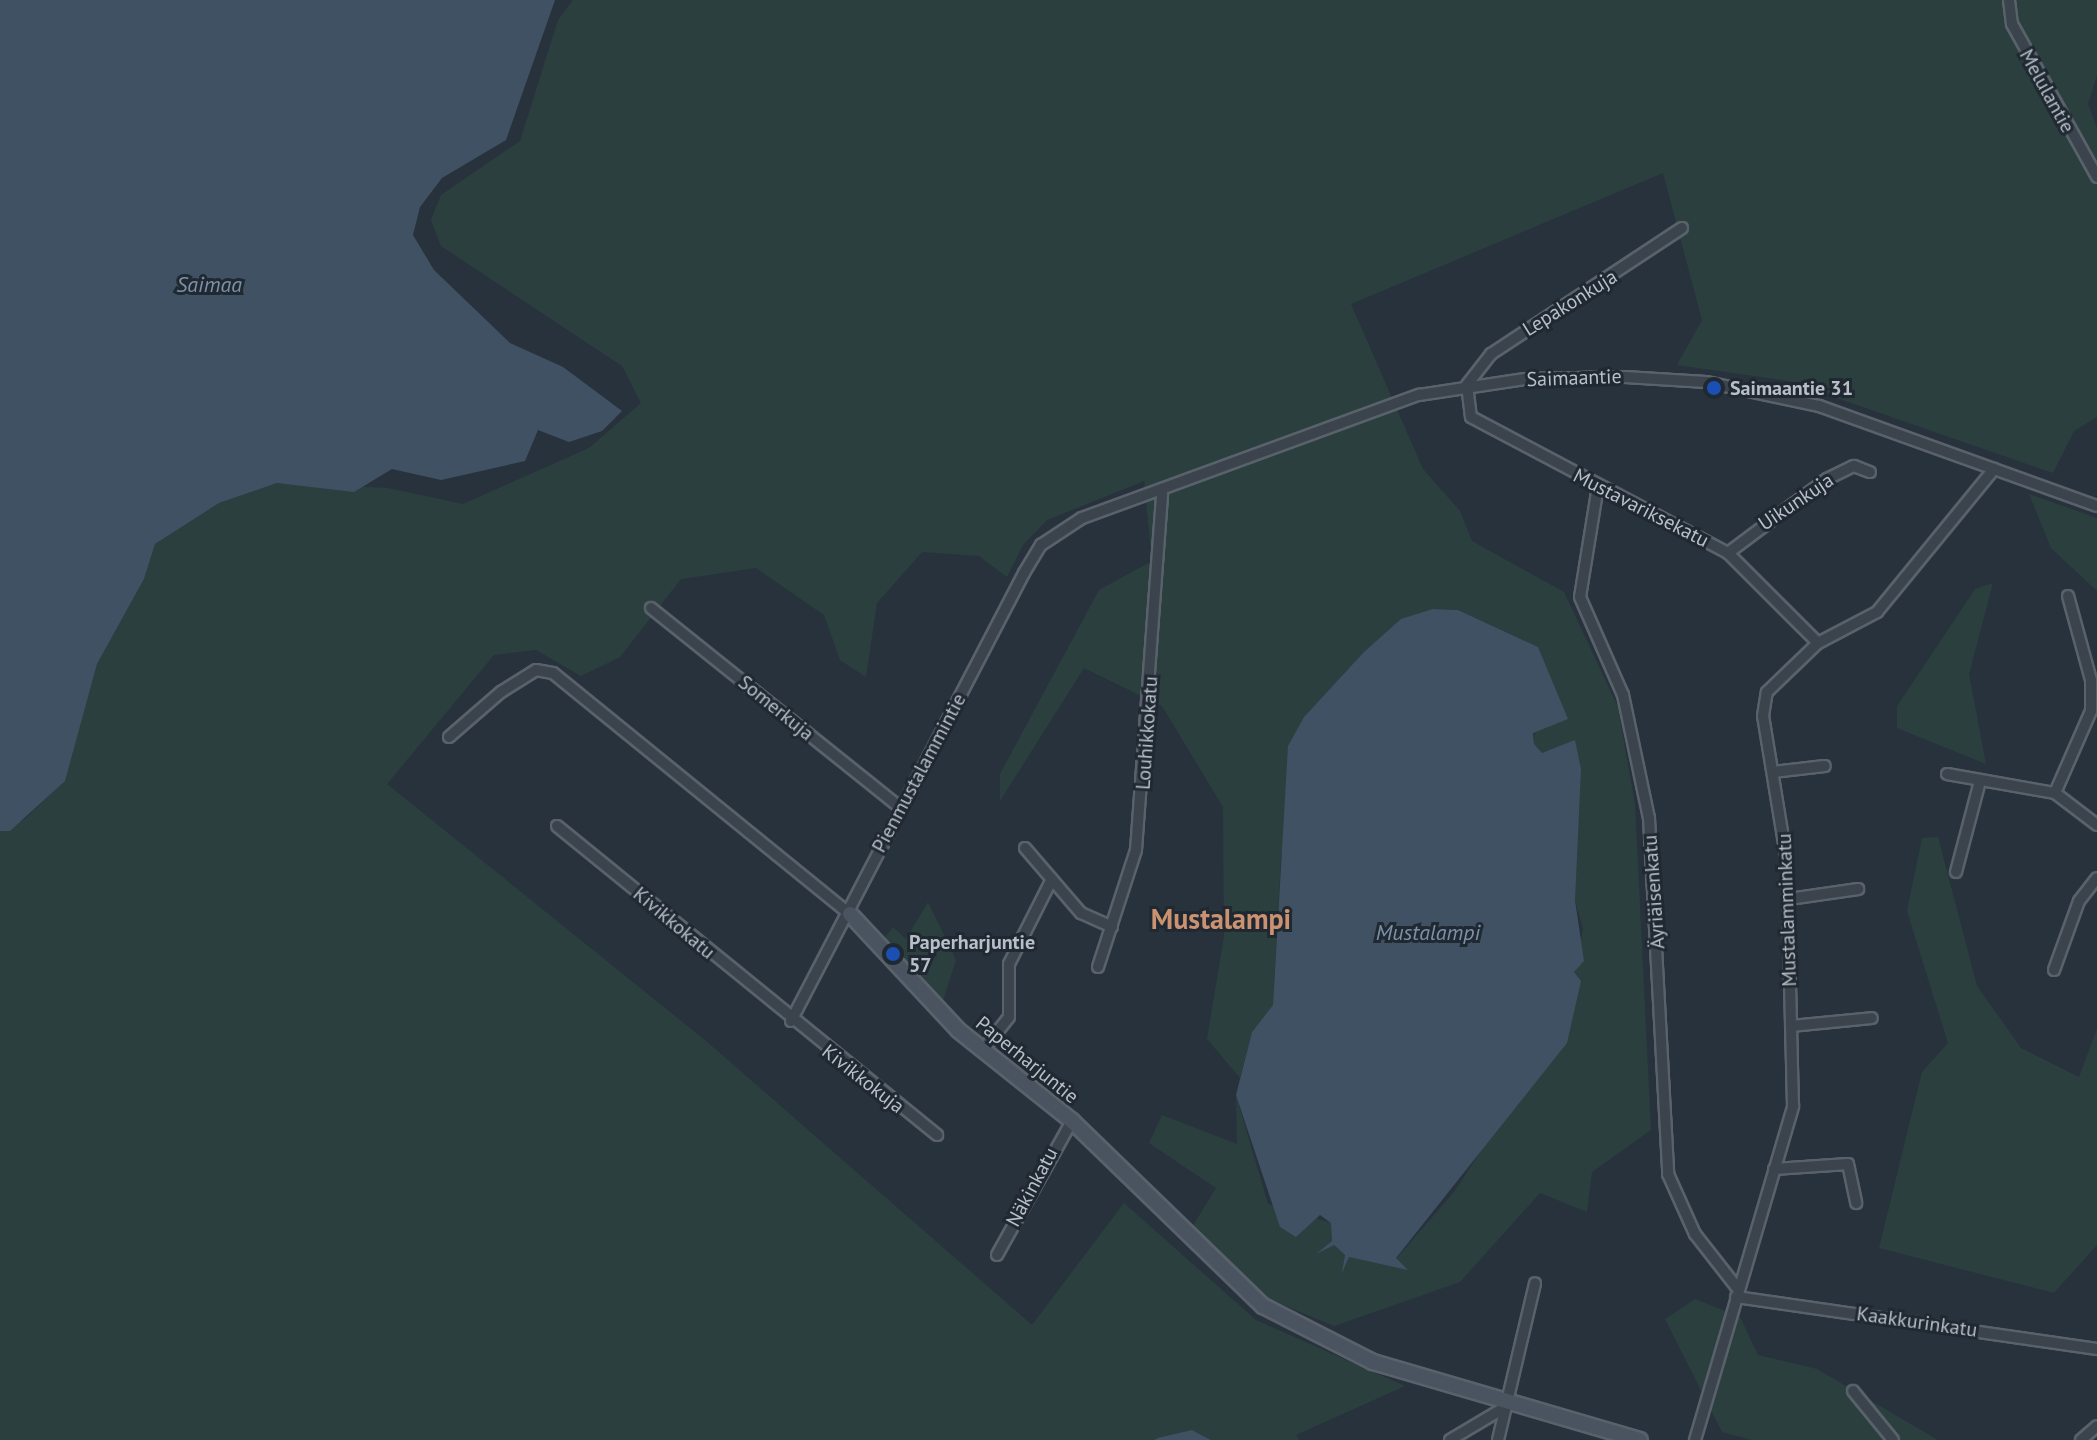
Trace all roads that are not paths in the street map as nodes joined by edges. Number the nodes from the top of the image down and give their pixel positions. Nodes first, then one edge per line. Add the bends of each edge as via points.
1 (2009, 0) edge
2 (2097, 177) edge
3 (1682, 228) dead end
4 (1467, 385) junction
5 (1994, 469) junction
6 (1870, 472) dead end
7 (1598, 486) junction
8 (1162, 493) junction
9 (2097, 506) edge
10 (1057, 532) joint
11 (1728, 553) junction
12 (2068, 596) dead end
13 (651, 608) dead end
14 (1818, 643) junction
15 (449, 737) dead end
16 (1825, 766) dead end
17 (1773, 772) junction
18 (1947, 774) dead end
19 (1980, 781) junction
20 (2055, 793) junction
21 (901, 808) junction
22 (2097, 825) edge
23 (557, 826) dead end
24 (1025, 848) dead end
25 (1956, 872) dead end
26 (2097, 878) edge
27 (1052, 879) junction
28 (1858, 889) dead end
29 (1789, 899) junction
30 (850, 914) junction
31 (1112, 927) junction
32 (1098, 967) dead end
33 (2054, 970) dead end
34 (1872, 1018) dead end
35 (791, 1021) junction
36 (1791, 1026) junction
37 (982, 1051) junction
38 (1072, 1121) junction
39 (937, 1135) dead end
40 (1774, 1169) junction
41 (1856, 1203) dead end
42 (997, 1255) dead end
43 (1535, 1283) dead end
44 (1737, 1293) junction
45 (2097, 1349) edge
46 (1853, 1391) dead end
47 (1509, 1405) junction
48 (2097, 1426) edge
49 (1450, 1440) edge
50 (1498, 1440) edge
51 (1640, 1440) edge
52 (1695, 1440) edge
53 (1893, 1440) edge
54 (2081, 1440) edge

1 - 2 street, Melulantie via 2012,24
3 - 4 street, Lepakonkuja via 1491,354
4 - 5 street, Saimaantie via 1625,377 1706,382 1819,406
4 - 7 street, Mustavariksekatu via 1481,428
4 - 8 street, Saimaantie via 1358,415
5 - 9 street, Saimaantie
5 - 14 street, Mustalamminkatu via 1877,612
6 - 11 street, Uikunkuja via 1854,466 1827,479
7 - 11 street, Mustavariksekatu
7 - 44 street, Äyriäisenkatu via 1580,597 1623,695 1649,818 1668,1174 1695,1234
8 - 10 street, Saimaantie
8 - 31 street, Louhikkokatu via 1136,850
10 - 21 street, Pienmustalammintie via 1024,573
11 - 14 street, Mustavariksekatu
12 - 20 street via 2091,680 2091,711
13 - 21 street, Somerkuja
14 - 17 street, Mustalamminkatu via 1767,692 1763,716
15 - 30 street, Paperharjuntie via 536,670 553,673
16 - 17 street
17 - 29 street, Mustalamminkatu
18 - 19 street
19 - 20 street
19 - 25 street
20 - 22 street
21 - 30 street, Pienmustalammintie
23 - 35 street, Kivikkokatu
24 - 27 street
26 - 33 street via 2079,901
27 - 31 street via 1090,920
27 - 37 street via 1009,964 1009,1017
28 - 29 street
29 - 36 street, Mustalamminkatu
30 - 35 street, Pienmustalammintie
30 - 37 street, Paperharjuntie
31 - 32 street, Louhikkokatu
34 - 36 street
35 - 39 street, Kivikkokuja
36 - 40 street, Mustalamminkatu via 1793,1106
37 - 38 street, Paperharjuntie
38 - 42 street, Näkinkatu
38 - 47 street, Paperharjuntie via 1263,1306 1373,1362
40 - 41 street via 1848,1164
40 - 44 street, Mustalamminkatu
43 - 47 street
44 - 45 street, Kaakkurinkatu
44 - 52 street, Mustalamminkatu
46 - 53 street
47 - 49 street
47 - 50 street
47 - 51 street, Paperharjuntie
48 - 54 street

